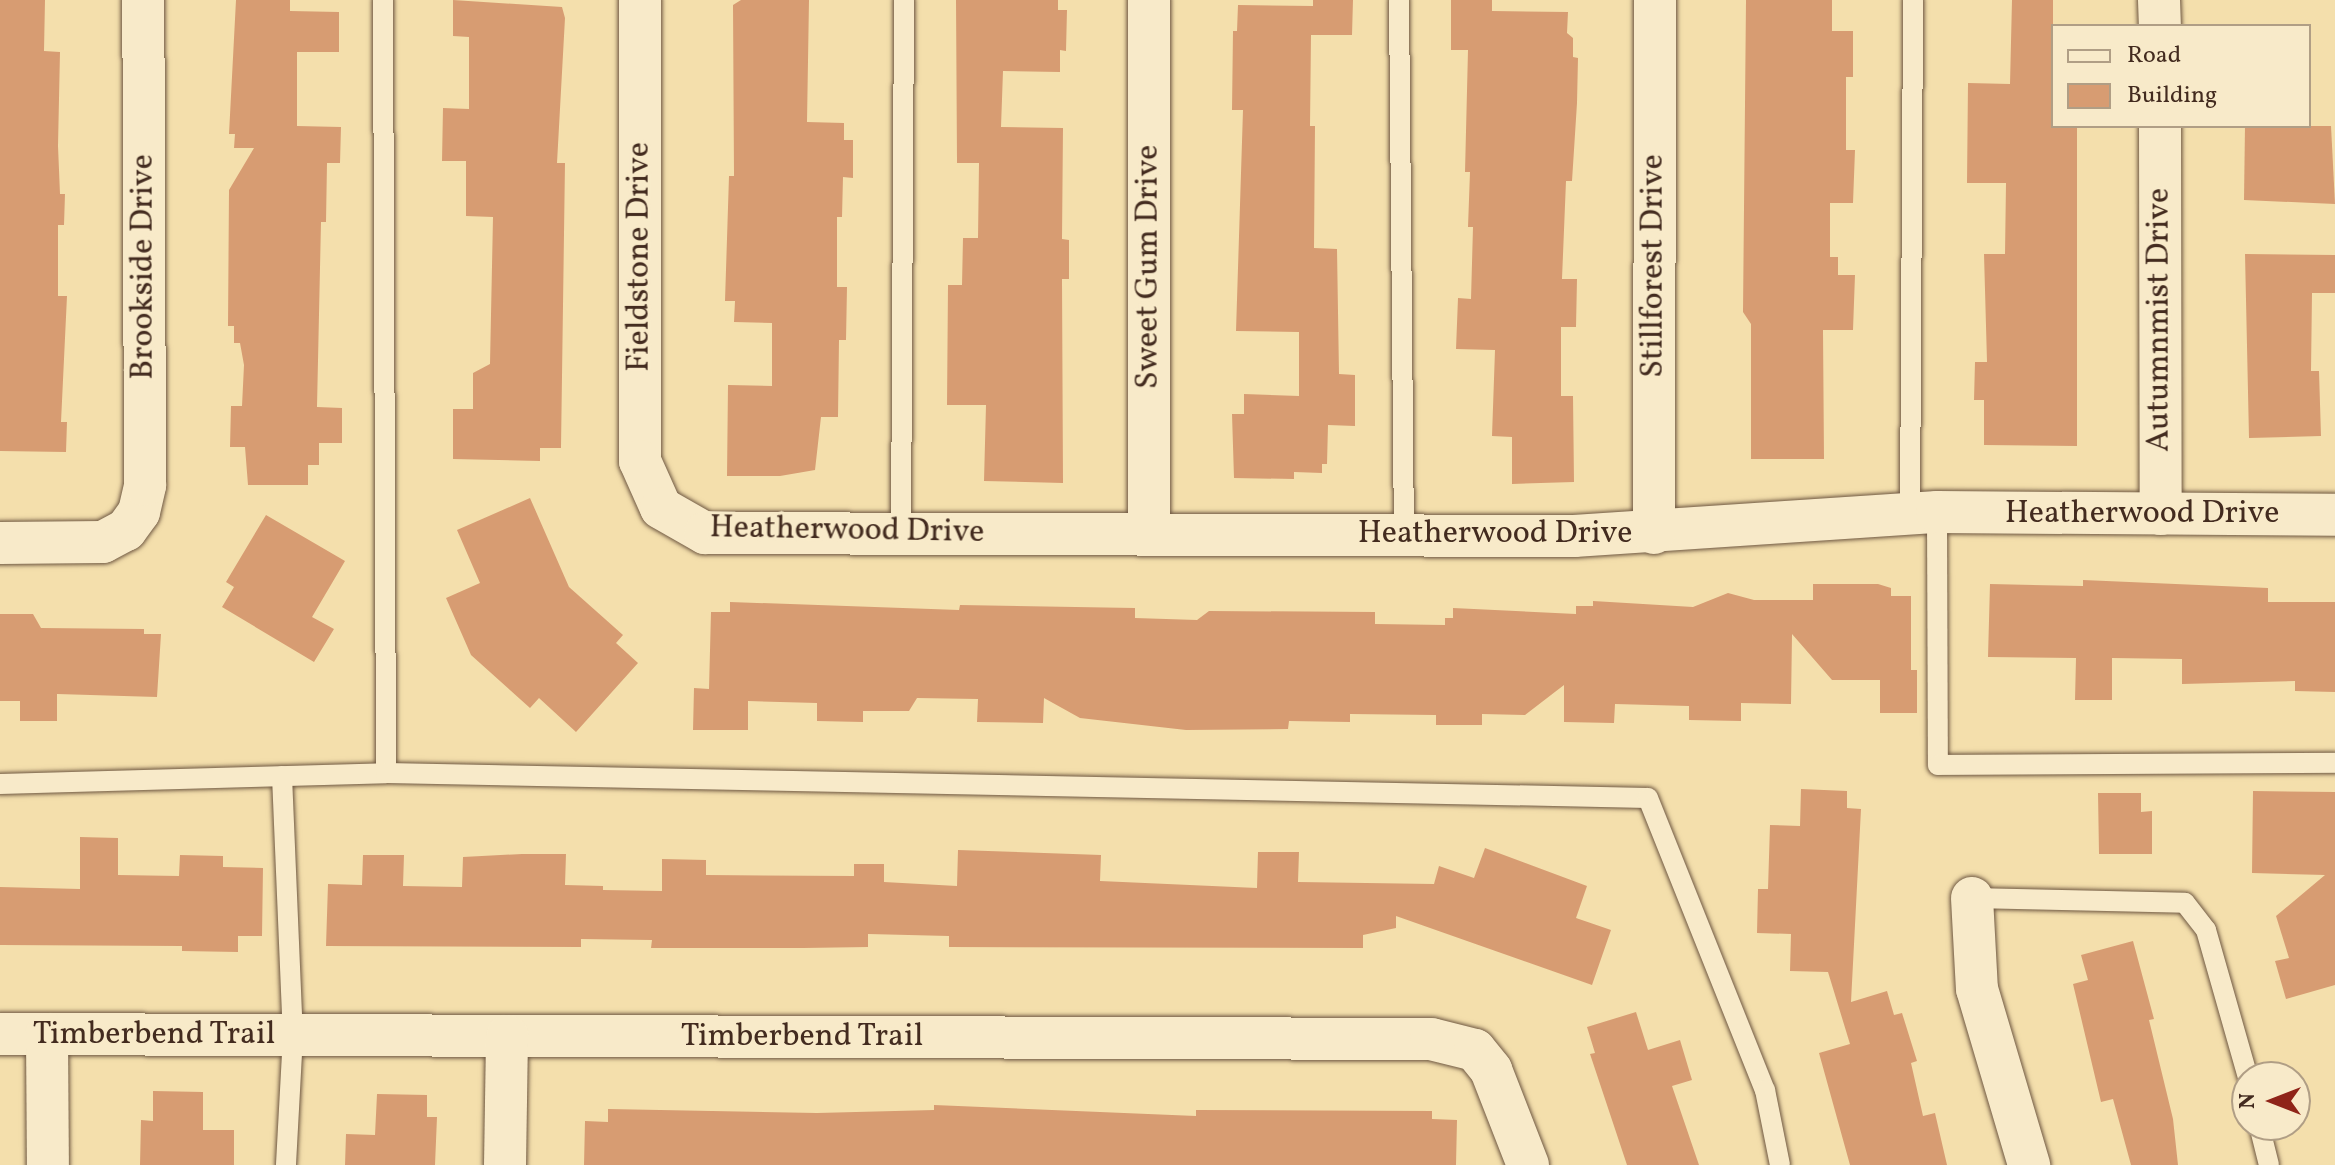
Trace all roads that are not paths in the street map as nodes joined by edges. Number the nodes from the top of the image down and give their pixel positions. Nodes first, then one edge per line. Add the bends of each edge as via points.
1 (143, 0) edge
2 (383, 0) edge
3 (640, 0) edge
4 (904, 0) edge
5 (1149, 0) edge
6 (1399, 0) edge
7 (1655, 0) edge
8 (1913, 0) edge
9 (2159, 0) edge
10 (2160, 24) edge
11 (2160, 128) edge
12 (661, 508) joint
13 (1923, 513) junction
14 (2161, 514) junction
15 (2335, 515) edge
16 (1654, 533) junction
17 (901, 534) junction
18 (1149, 535) junction
19 (1404, 536) junction
20 (0, 543) edge
21 (2335, 763) edge
22 (386, 773) junction
23 (282, 776) junction
24 (0, 784) edge
25 (1972, 898) joint
26 (0, 1034) edge
27 (47, 1034) junction
28 (293, 1035) junction
29 (507, 1036) junction
30 (2243, 1061) edge
31 (2263, 1141) edge
32 (48, 1165) edge
33 (286, 1165) edge
34 (505, 1165) edge
35 (1528, 1165) edge
36 (1780, 1165) edge
37 (2029, 1165) edge
38 (2269, 1165) edge

1 - 20 street, Brookside Drive via 145,485 139,512 126,530 103,542
2 - 22 lane
3 - 12 street, Fieldstone Drive via 640,461
4 - 17 lane
5 - 18 street, Sweet Gum Drive
6 - 19 lane
7 - 16 street, Stillforest Drive
8 - 13 lane
9 - 10 street
11 - 14 street, Autumnmist Drive
12 - 17 street, Heatherwood Drive via 705,533
13 - 14 street, Heatherwood Drive
13 - 16 street, Heatherwood Drive
13 - 21 lane via 1938,765
14 - 15 street, Heatherwood Drive
16 - 19 street, Heatherwood Drive
17 - 18 street, Heatherwood Drive
18 - 19 street, Heatherwood Drive
22 - 23 lane
22 - 36 lane via 1648,798 1765,1090
23 - 24 lane
23 - 28 lane
25 - 30 lane via 2185,903 2206,930
25 - 37 street via 1977,989
26 - 27 street, Timberbend Trail
27 - 28 street, Timberbend Trail
27 - 32 street
28 - 29 street, Timberbend Trail
28 - 33 lane
29 - 34 street
29 - 35 street, Timberbend Trail via 1456,1041 1475,1050 1491,1070
31 - 38 lane

